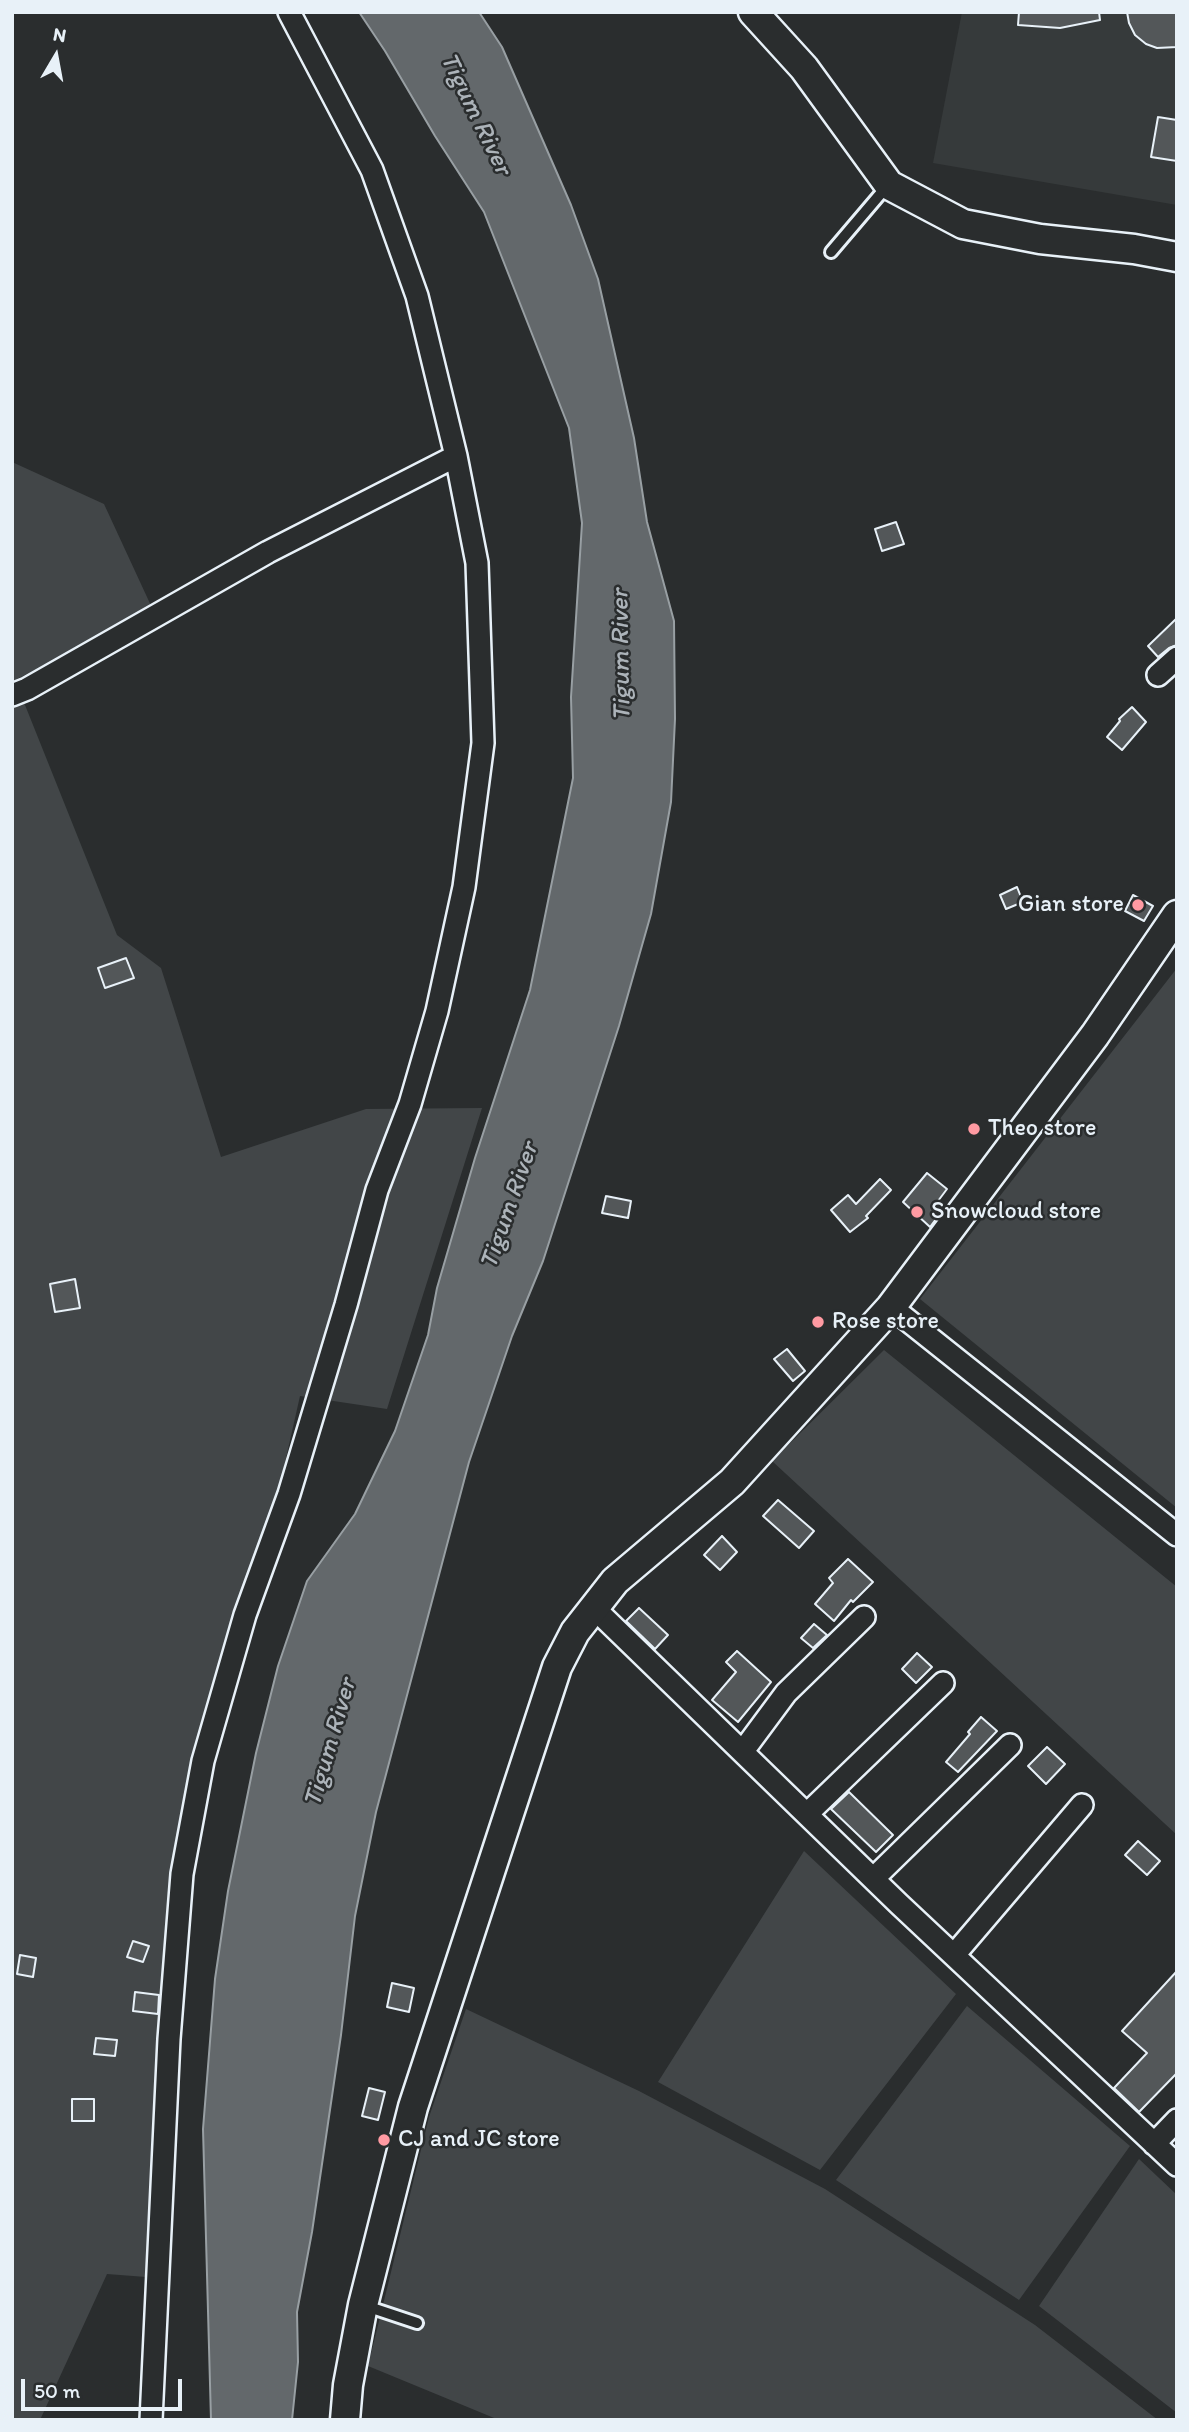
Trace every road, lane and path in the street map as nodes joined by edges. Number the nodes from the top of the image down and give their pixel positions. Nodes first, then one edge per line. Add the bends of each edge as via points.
1 (289, 12) edge
2 (753, 12) edge
3 (889, 185) junction
4 (831, 252) dead end
5 (1177, 257) edge
6 (456, 456) junction
7 (1177, 659) edge
8 (1158, 675) dead end
9 (12, 695) edge
10 (1177, 915) edge
11 (891, 1307) junction
12 (1177, 1535) edge
13 (593, 1607) junction
14 (863, 1617) dead end
15 (943, 1683) dead end
16 (1010, 1745) dead end
17 (743, 1751) junction
18 (1082, 1805) dead end
19 (807, 1814) junction
20 (874, 1878) junction
21 (954, 1955) junction
22 (1177, 2120) edge
23 (1154, 2144) junction
24 (1177, 2165) edge
25 (363, 2305) junction
26 (417, 2323) dead end
27 (151, 2420) edge
28 (345, 2420) edge

1 - 6 street via 372,170 417,296
2 - 3 street via 804,68
3 - 4 lane
3 - 5 street via 963,224
6 - 9 street via 268,552
6 - 27 street via 477,563 483,743 464,887 437,1011 410,1104 377,1190 289,1494 245,1615 203,1761 182,1874 169,2039
7 - 8 street
10 - 11 street via 1095,1035
11 - 12 street
11 - 13 street via 732,1482 615,1581
13 - 17 street
13 - 25 street via 557,1667 413,2107
14 - 17 street via 786,1693
15 - 19 street
16 - 20 street
17 - 19 street
18 - 21 street
19 - 20 street
20 - 21 street
21 - 23 street
22 - 23 street
23 - 24 street
25 - 26 lane
25 - 28 street

